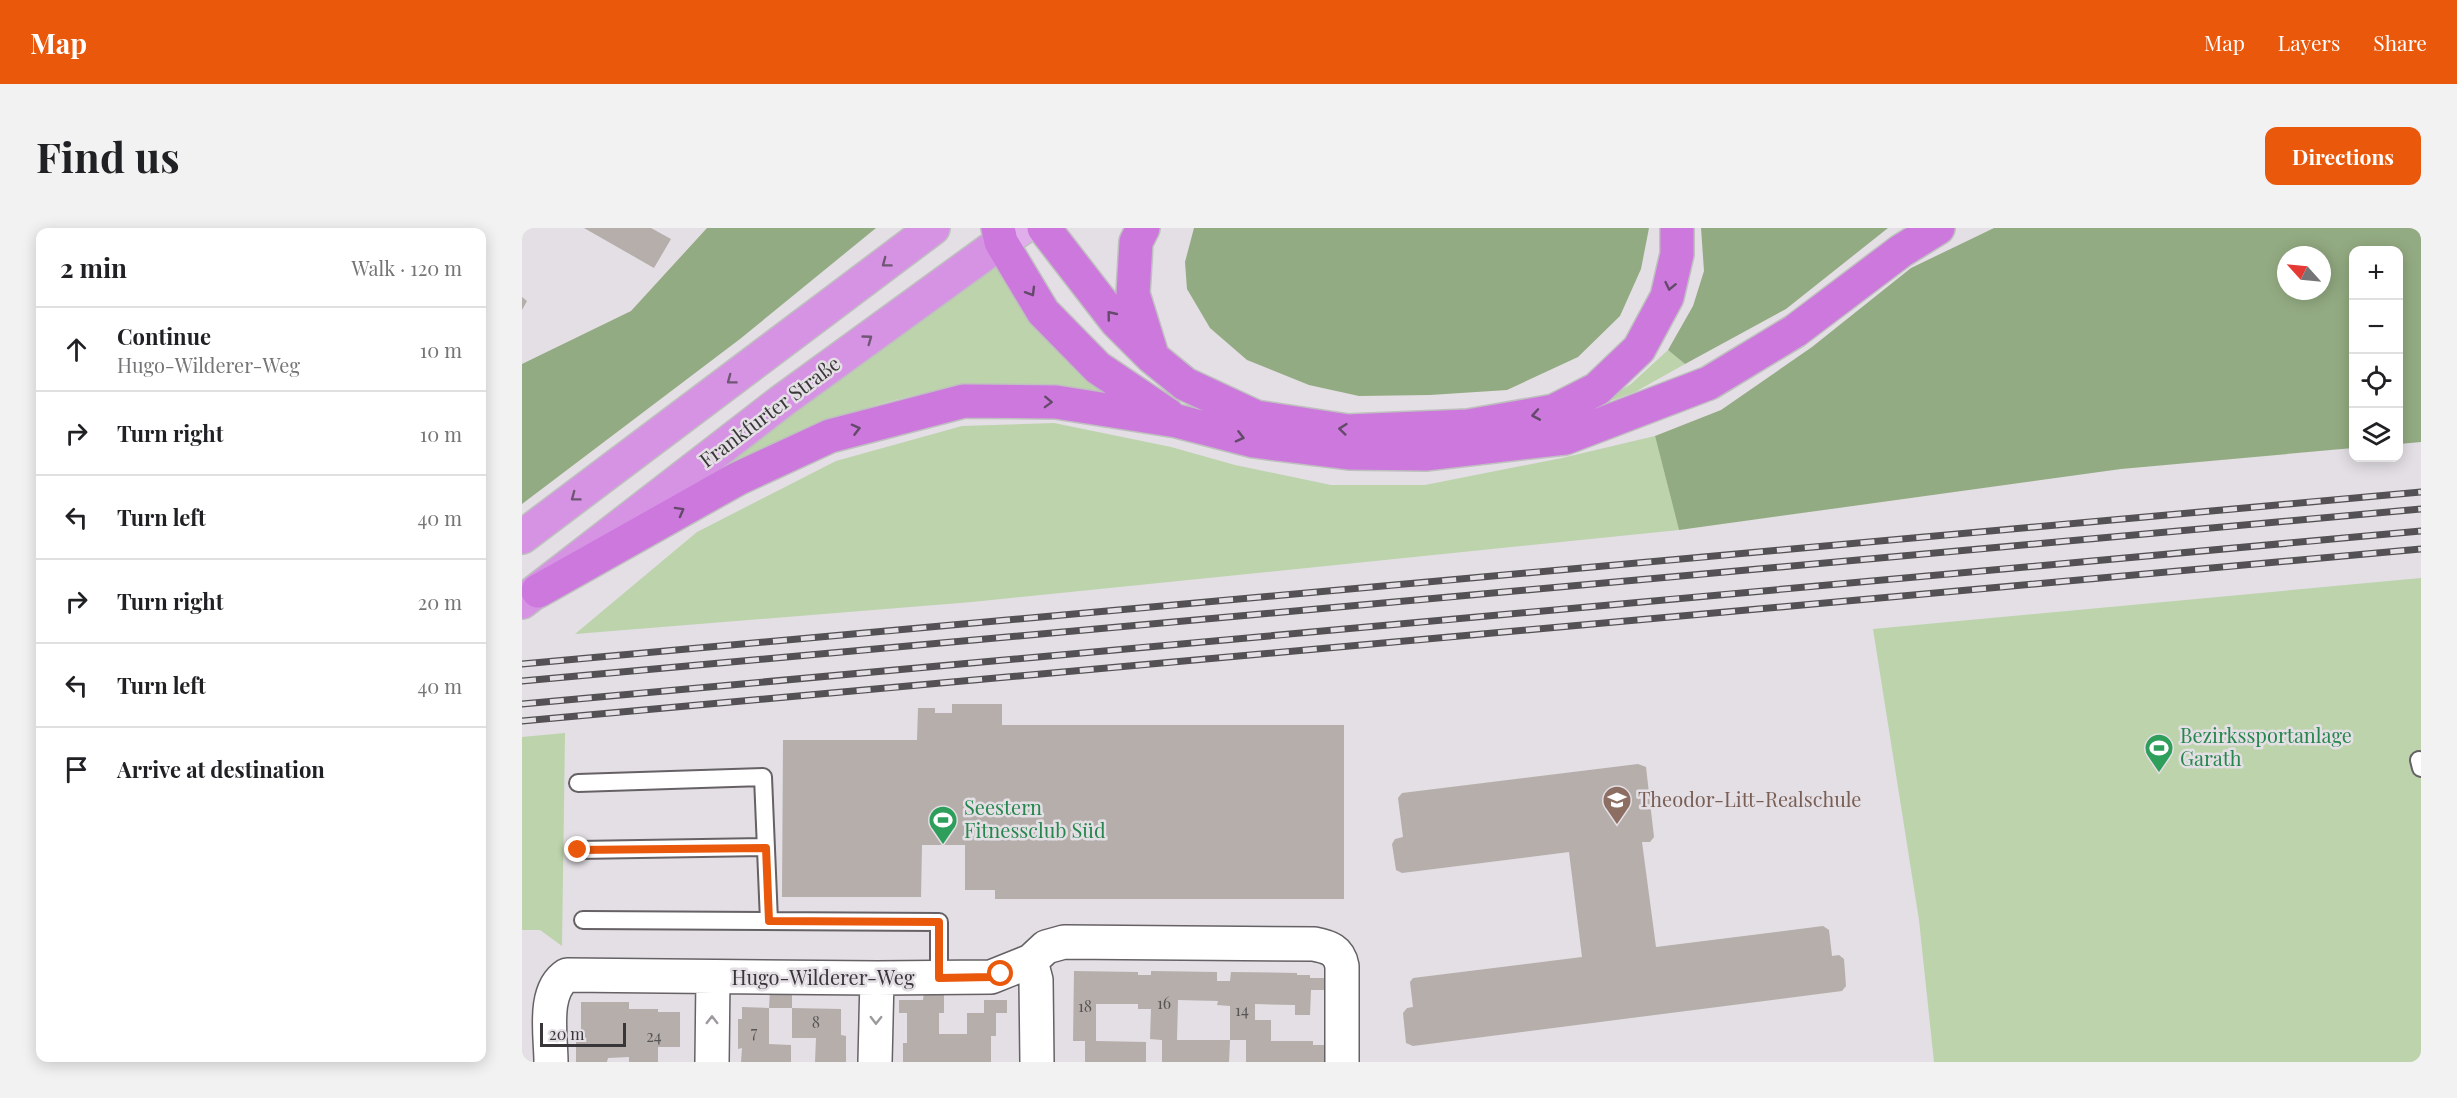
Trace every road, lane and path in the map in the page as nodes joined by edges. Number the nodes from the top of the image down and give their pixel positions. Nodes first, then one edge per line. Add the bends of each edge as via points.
1 (933, 228) edge
2 (1044, 228) edge
3 (1143, 228) edge
4 (1677, 228) edge
5 (1938, 228) edge
6 (1007, 233) edge
7 (1152, 357) junction
8 (1177, 421) junction
9 (522, 537) edge
10 (530, 596) edge
11 (578, 783) dead end
12 (766, 848) junction
13 (578, 850) dead end
14 (583, 920) dead end
15 (769, 921) junction
16 (1030, 961) junction
17 (713, 978) junction
18 (877, 978) junction
19 (939, 978) junction
20 (551, 1062) edge
21 (712, 1062) edge
22 (875, 1062) edge
23 (1037, 1062) edge
24 (1342, 1062) edge

1 -> 9 highway
7 -> 2 highway via 1116,321
3 - 7 highway via 1136,242 1133,294
4 -> 7 highway via 1677,255 1667,297 1639,349 1596,389 1554,411 1468,426 1347,431 1256,417 1185,384
8 -> 5 highway via 1254,441 1349,453 1425,454 1565,438 1709,383 1795,331
6 -> 8 highway via 1043,312 1098,368
10 -> 6 highway, Frankfurter Straße
10 -> 8 highway via 737,479 841,433 964,401 1056,402
11 - 12 lane via 763,777
12 - 13 lane
12 - 15 lane
14 - 15 lane
15 - 19 lane via 939,922
16 - 19 street, Hugo-Wilderer-Weg via 991,977
16 - 23 street via 1036,980
16 - 24 street, Hugo-Wilderer-Weg via 1046,947 1064,942 1327,946 1339,955 1342,966
17 - 18 street, Hugo-Wilderer-Weg
17 - 20 street, Hugo-Wilderer-Weg via 567,975 556,984 552,996
21 -> 17 street
18 - 19 street, Hugo-Wilderer-Weg
18 -> 22 street

